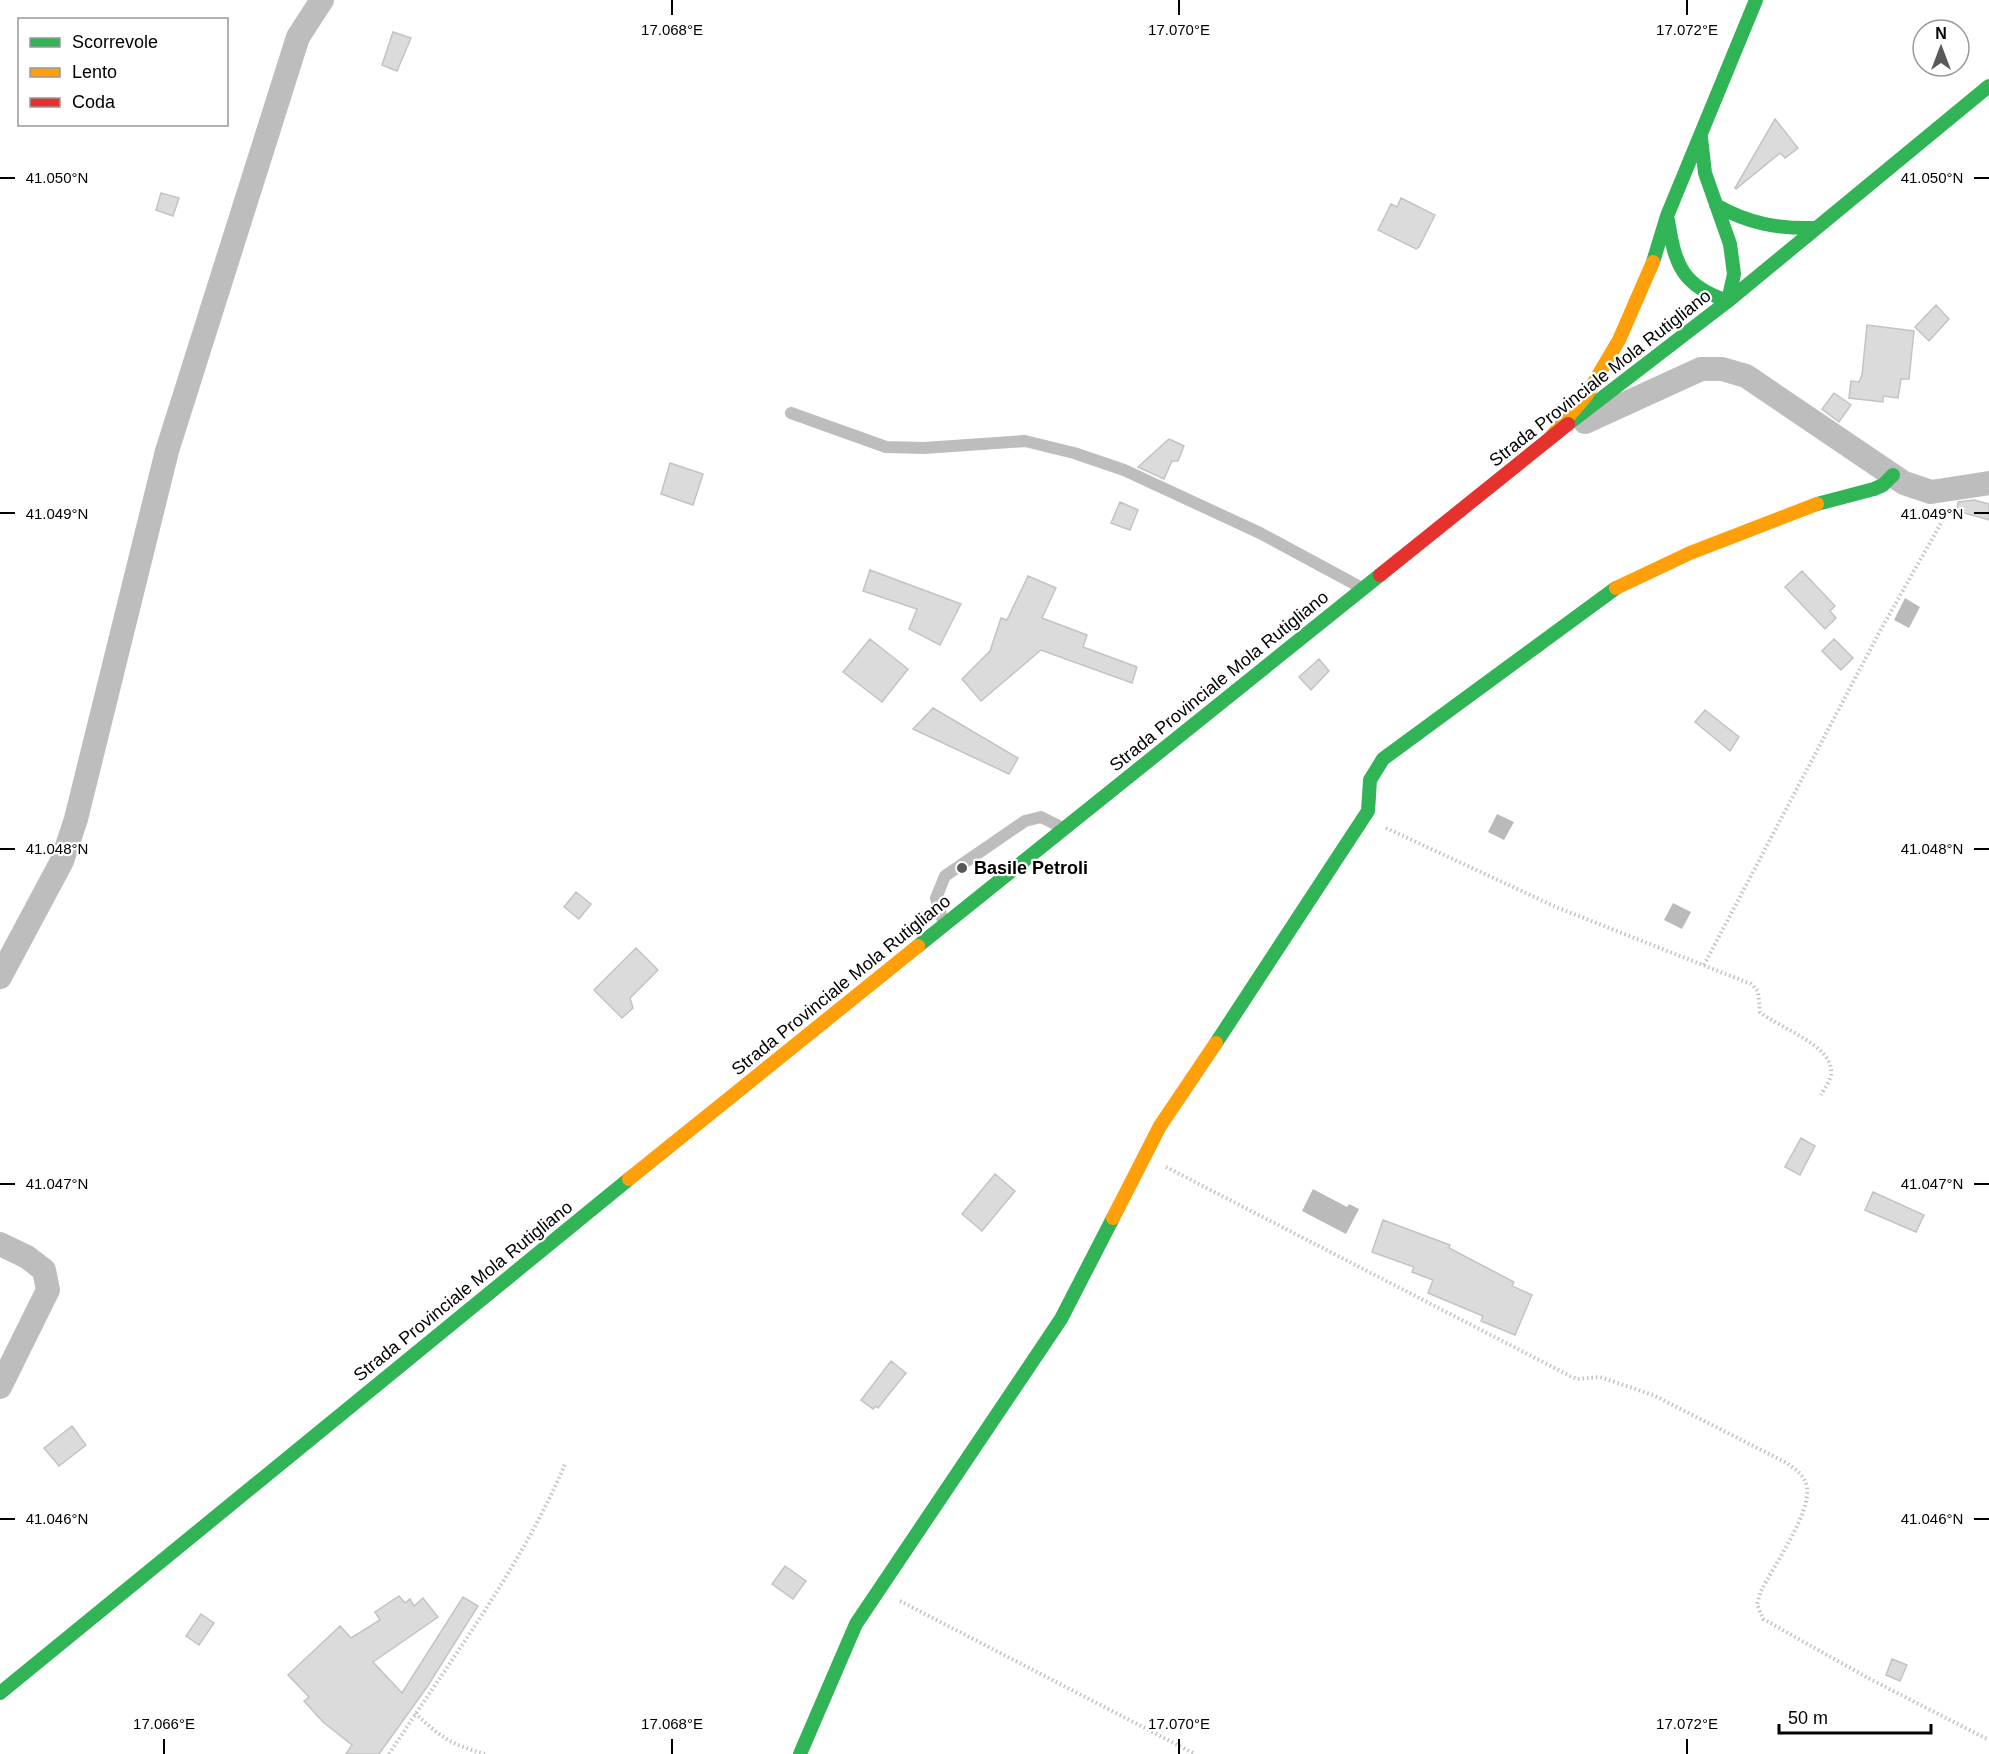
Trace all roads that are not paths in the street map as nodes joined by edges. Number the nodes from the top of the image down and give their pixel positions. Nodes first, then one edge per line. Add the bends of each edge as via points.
1 (322, 0) edge
2 (1756, 0) edge
3 (1989, 86) edge
4 (1701, 138) junction
5 (1716, 205) junction
6 (1667, 216) junction
7 (1816, 228) junction
8 (1728, 301) junction
9 (791, 413) dead end
10 (1550, 438) junction
11 (1893, 475) junction
12 (1989, 483) edge
13 (1363, 588) junction
14 (1064, 829) junction
15 (944, 925) junction
16 (0, 977) edge
17 (0, 1244) edge
18 (0, 1387) edge
19 (0, 1693) edge
20 (800, 1754) edge

1 - 16 street via 298,37 167,451 66,851
2 - 4 main road
3 - 7 main road, Strada Provinciale Mola Rutigliano
4 - 5 main road via 1705,173
4 - 6 main road
5 - 7 main road via 1754,225
5 - 8 main road via 1730,244 1734,274
6 - 8 main road via 1672,252 1687,283 1708,296
6 - 10 main road via 1649,274 1619,340 1586,396
7 - 8 main road, Strada Provinciale Mola Rutigliano
8 - 10 main road, Strada Provinciale Mola Rutigliano
9 - 13 lane via 886,447 1025,441 1074,453 1124,470 1260,533
10 - 11 street via 1701,369 1722,369 1746,376
10 - 13 main road, Strada Provinciale Mola Rutigliano
11 - 12 street via 1931,492
11 - 20 main road via 1874,489 1770,521 1621,584 1383,759 1370,780 1368,811 1275,957 1183,1090 1144,1156 1061,1319 856,1624
13 - 14 main road, Strada Provinciale Mola Rutigliano
14 - 15 main road, Strada Provinciale Mola Rutigliano
14 - 15 lane via 1041,817 1025,821 945,876 936,898
15 - 19 main road, Strada Provinciale Mola Rutigliano
17 - 18 street via 44,1270 48,1290

